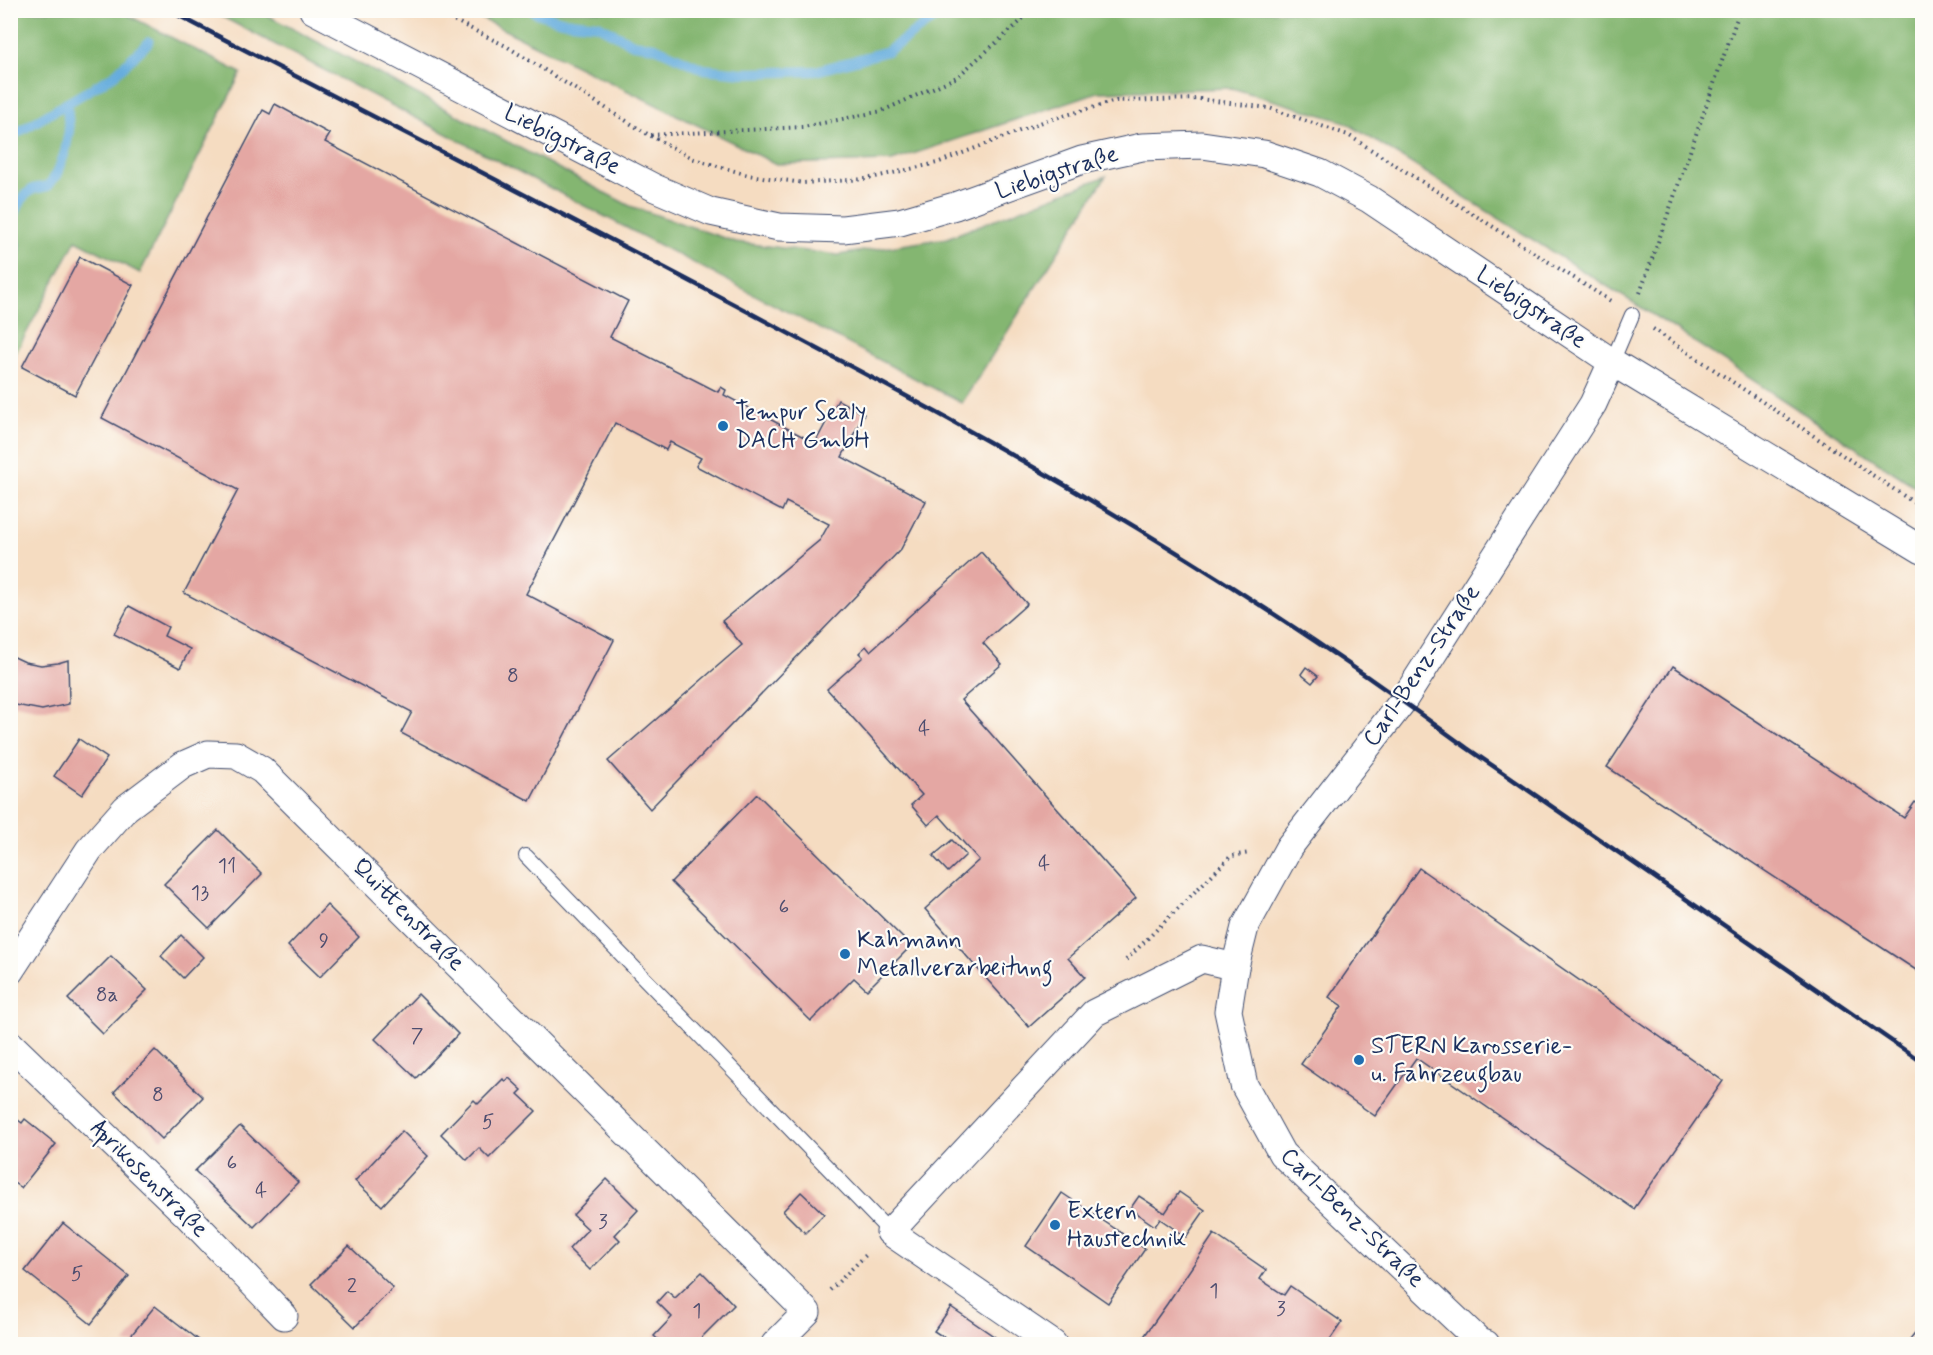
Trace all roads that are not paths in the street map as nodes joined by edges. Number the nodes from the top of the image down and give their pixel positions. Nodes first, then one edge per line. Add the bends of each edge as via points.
1 (313, 10) edge
2 (1632, 315) road end
3 (1612, 362) junction
4 (1923, 550) edge
5 (526, 856) dead end
6 (1235, 968) junction
7 (10, 971) edge
8 (10, 1044) edge
9 (890, 1232) junction
10 (284, 1316) dead end
11 (775, 1344) edge
12 (1053, 1344) edge
13 (1486, 1344) edge

1 - 3 street, Liebigstraße via 655,188 711,212 779,227 843,229 900,222 1082,160 1142,147 1202,145 1264,154 1320,173 1369,199
2 - 3 lane
3 - 4 street, Liebigstraße
3 - 6 street, Carl-Benz-Straße via 1593,404 1404,701 1289,847 1245,927
5 - 9 lane
6 - 9 street via 1202,959 1094,1013
6 - 13 street, Carl-Benz-Straße via 1228,1011 1244,1085 1282,1154
7 - 11 street, Quittenstraße via 89,850 126,808 183,765 208,753 236,755 262,770 807,1312
8 - 10 street, Aprikosenstraße via 185,1213
9 - 12 street

